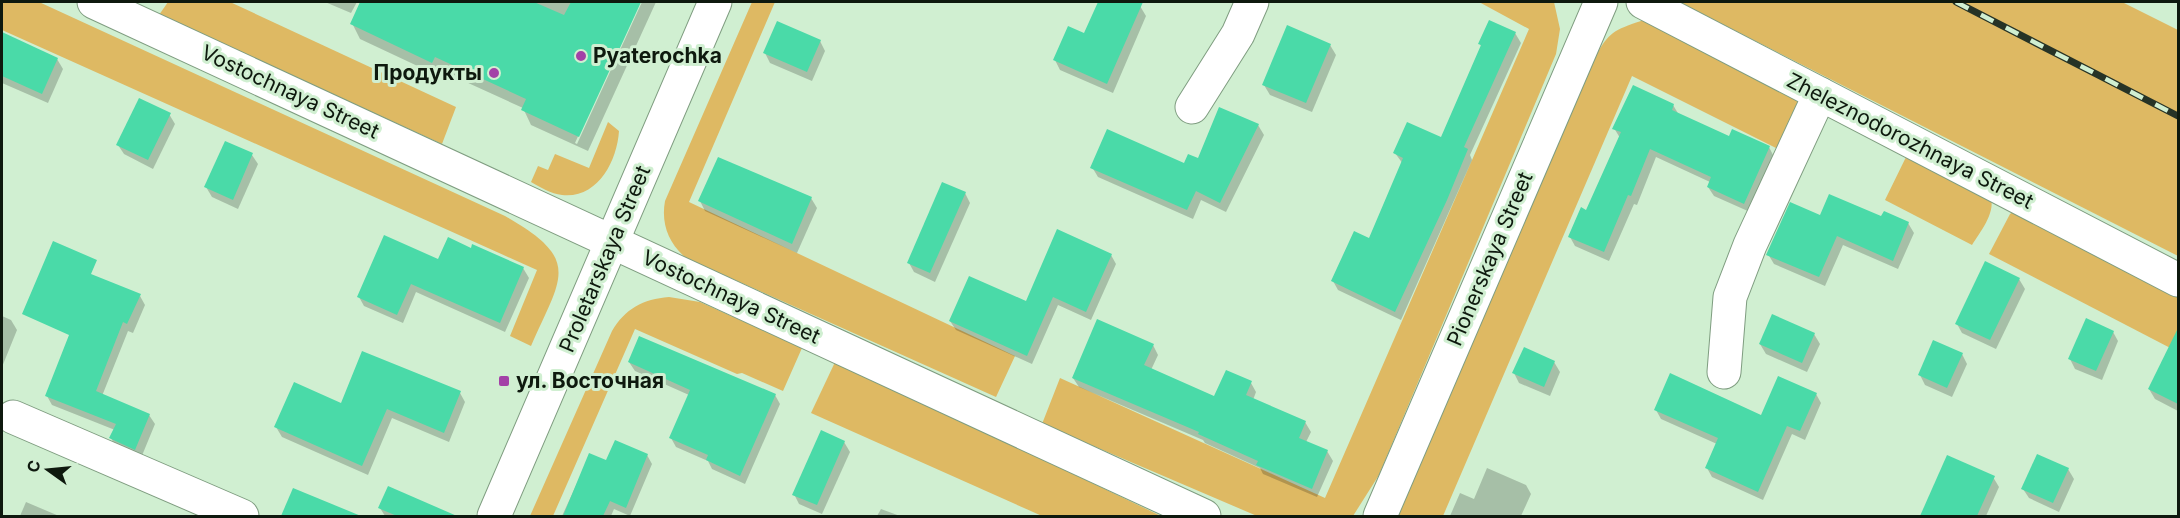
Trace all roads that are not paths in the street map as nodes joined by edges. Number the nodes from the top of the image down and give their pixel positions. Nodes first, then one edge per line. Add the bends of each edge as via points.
1 (94, 2) edge
2 (715, 2) edge
3 (1252, 2) edge
4 (1601, 2) edge
5 (1642, 2) edge
6 (1820, 94) junction
7 (1192, 107) dead end
8 (612, 242) junction
9 (2178, 280) edge
10 (1724, 372) dead end
11 (13, 417) dead end
12 (242, 516) edge
13 (494, 516) edge
14 (1204, 516) edge
15 (1380, 516) edge

1 - 8 street, Vostochnaya Street
2 - 8 street, Proletarskaya Street
3 - 7 street via 1238,34
4 - 15 street, Pionerskaya Street
5 - 6 street, Zheleznodorozhnaya Street
6 - 9 street, Zheleznodorozhnaya Street
6 - 10 street via 1730,297
8 - 13 street, Proletarskaya Street
8 - 14 street, Vostochnaya Street
11 - 12 street

